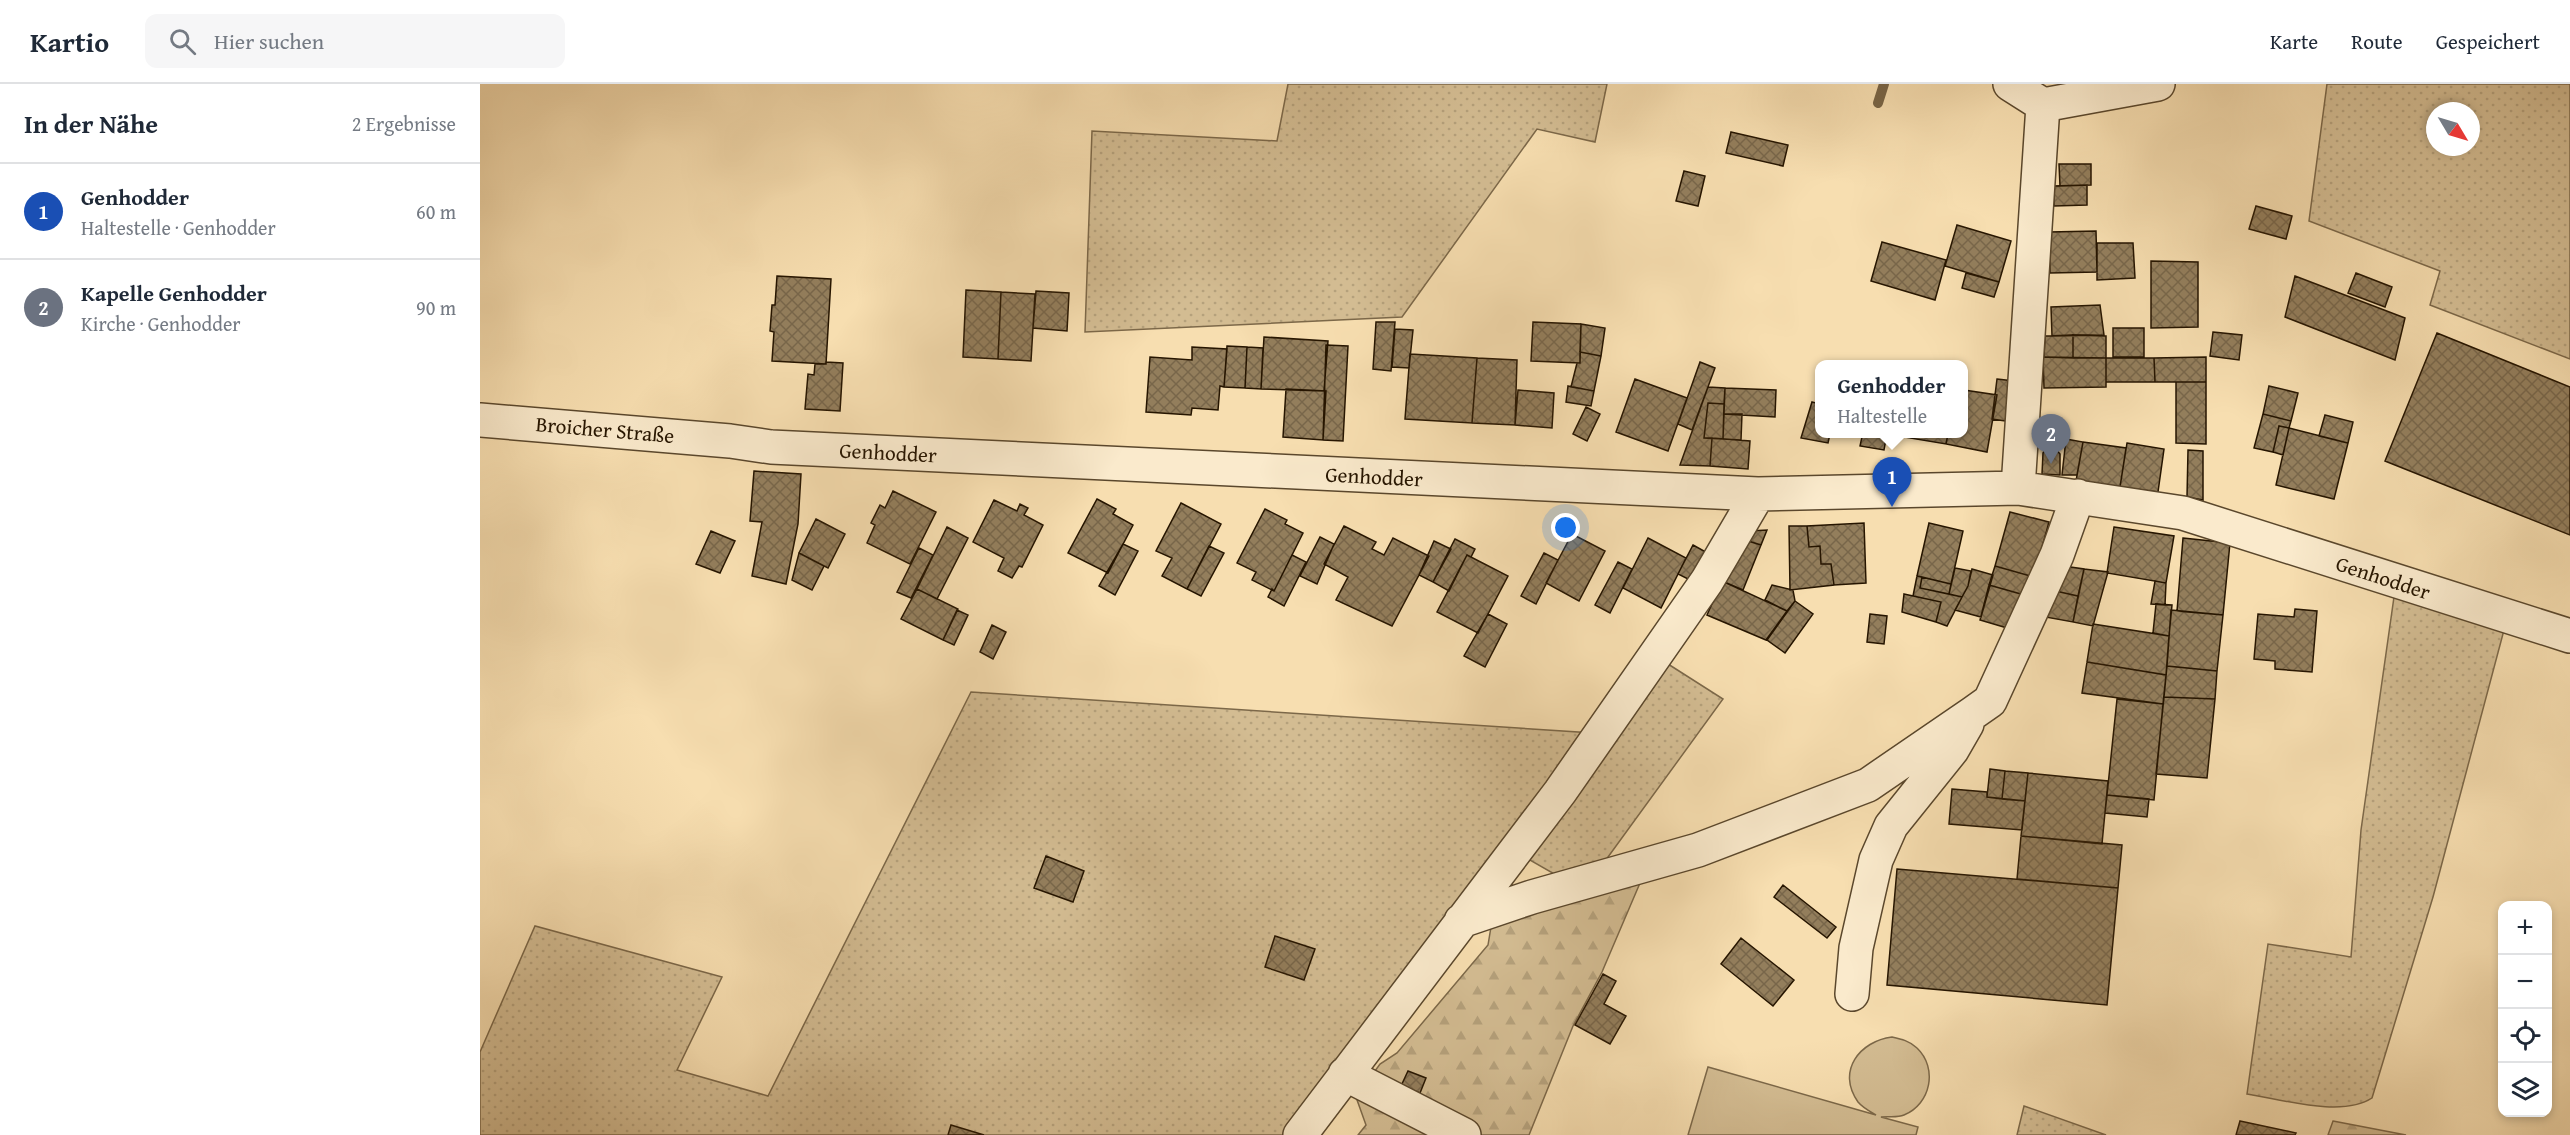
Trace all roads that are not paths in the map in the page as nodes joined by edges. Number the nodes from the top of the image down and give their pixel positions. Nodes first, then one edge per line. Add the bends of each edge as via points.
1 (2010, 84) edge
2 (2158, 84) edge
3 (2043, 105) junction
4 (480, 420) edge
5 (730, 441) joint
6 (2018, 488) junction
7 (1758, 494) junction
8 (2078, 496) junction
9 (2570, 636) edge
10 (1973, 713) junction
11 (1461, 921) junction
12 (1852, 994) dead end
13 (1345, 1074) junction
14 (1300, 1135) edge
15 (1464, 1135) edge

1 - 3 street
2 - 3 street
3 - 6 street
4 - 5 street, Broicher Straße
5 - 7 street, Genhodder via 771,447
6 - 7 street, Genhodder
6 - 8 street, Genhodder
7 - 11 street via 1658,654 1560,792
8 - 9 street, Genhodder via 2183,513
8 - 10 street via 2057,555 1990,701
10 - 11 street via 1868,785 1698,850
10 - 12 street via 1952,750 1891,826 1876,860 1856,948
11 - 13 street
13 - 14 street
13 - 15 street

